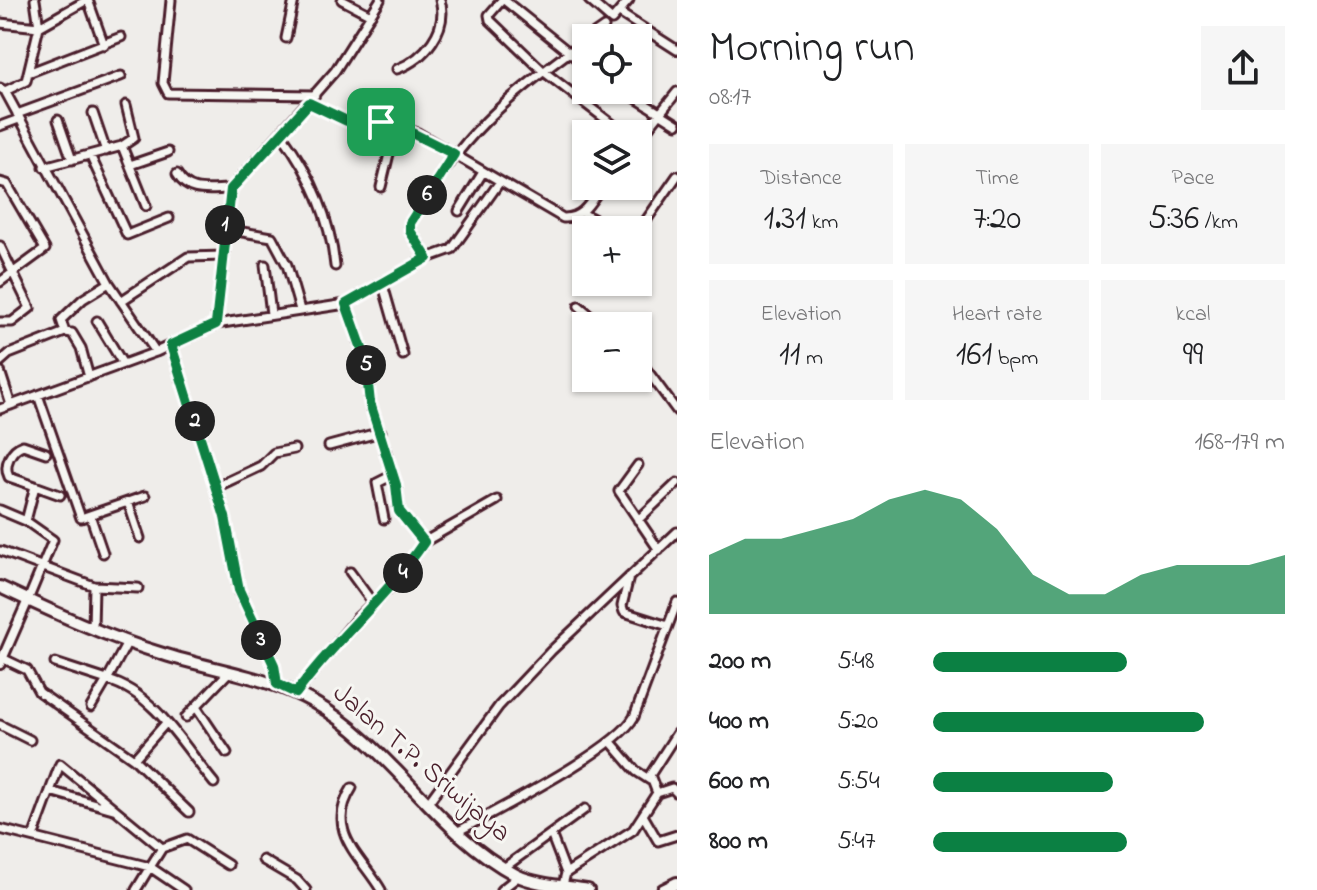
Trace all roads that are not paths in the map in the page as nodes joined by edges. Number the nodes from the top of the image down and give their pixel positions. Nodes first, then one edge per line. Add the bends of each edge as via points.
1 (35, 0) edge
2 (87, 0) edge
3 (171, 0) edge
4 (294, 0) edge
5 (342, 0) edge
6 (380, 0) edge
7 (440, 0) edge
8 (503, 0) edge
9 (589, 0) edge
10 (629, 0) edge
11 (621, 14) junction
12 (371, 15) junction
13 (0, 23) edge
14 (39, 27) junction
15 (121, 37) dead end
16 (286, 38) dead end
17 (104, 45) junction
18 (572, 50) edge
19 (677, 50) edge
20 (566, 54) junction
21 (572, 58) edge
22 (397, 69) dead end
23 (543, 71) junction
24 (28, 73) junction
25 (121, 76) dead end
26 (2, 90) edge
27 (677, 92) edge
28 (315, 95) junction
29 (309, 103) junction
30 (646, 104) edge
31 (126, 105) dead end
32 (93, 113) dead end
33 (661, 113) junction
34 (18, 117) junction
35 (58, 120) dead end
36 (607, 120) edge
37 (652, 124) edge
38 (677, 124) edge
39 (396, 125) junction
40 (0, 126) edge
41 (282, 135) junction
42 (122, 146) junction
43 (106, 151) junction
44 (168, 152) dead end
45 (454, 154) junction
46 (90, 155) junction
47 (72, 160) junction
48 (130, 165) junction
49 (44, 167) junction
50 (483, 172) junction
51 (177, 174) dead end
52 (677, 176) edge
53 (0, 182) edge
54 (499, 183) junction
55 (381, 187) dead end
56 (231, 189) junction
57 (592, 200) edge
58 (146, 206) dead end
59 (459, 211) dead end
60 (582, 213) junction
61 (588, 216) edge
62 (649, 216) edge
63 (169, 218) dead end
64 (225, 229) junction
65 (0, 246) edge
66 (224, 256) junction
67 (427, 258) junction
68 (265, 265) dead end
69 (335, 266) dead end
70 (14, 274) junction
71 (0, 282) edge
72 (109, 283) junction
73 (383, 285) junction
74 (121, 301) junction
75 (346, 304) junction
76 (579, 306) dead end
77 (300, 310) junction
78 (586, 312) edge
79 (271, 314) junction
80 (97, 321) dead end
81 (0, 322) edge
82 (216, 324) junction
83 (65, 332) junction
84 (171, 345) junction
85 (156, 352) junction
86 (403, 355) dead end
87 (0, 362) edge
88 (123, 364) junction
89 (0, 371) edge
90 (89, 377) junction
91 (652, 377) edge
92 (38, 395) junction
93 (11, 405) junction
94 (0, 409) edge
95 (677, 411) edge
96 (381, 432) junction
97 (329, 446) dead end
98 (294, 449) dead end
99 (46, 453) dead end
100 (638, 465) dead end
101 (391, 476) junction
102 (677, 483) edge
103 (35, 486) junction
104 (216, 487) junction
105 (60, 495) dead end
106 (145, 496) dead end
107 (497, 500) dead end
108 (128, 502) junction
109 (0, 510) edge
110 (90, 515) junction
111 (384, 519) dead end
112 (638, 520) junction
113 (26, 521) junction
114 (676, 535) edge
115 (140, 538) dead end
116 (424, 542) junction
117 (659, 550) junction
118 (1, 551) edge
119 (103, 553) dead end
120 (42, 566) junction
121 (350, 572) dead end
122 (630, 577) junction
123 (94, 586) junction
124 (0, 587) edge
125 (138, 588) dead end
126 (28, 600) junction
127 (372, 602) junction
128 (677, 602) edge
129 (668, 626) junction
130 (93, 628) junction
131 (127, 643) junction
132 (1, 661) edge
133 (55, 663) dead end
134 (228, 673) junction
135 (107, 680) junction
136 (277, 684) junction
137 (296, 693) junction
138 (91, 707) dead end
139 (196, 707) junction
140 (186, 717) dead end
141 (165, 724) junction
142 (0, 725) edge
143 (677, 733) edge
144 (30, 740) dead end
145 (611, 742) junction
146 (227, 753) dead end
147 (134, 759) junction
148 (650, 780) junction
149 (214, 783) dead end
150 (352, 788) dead end
151 (50, 791) junction
152 (657, 793) junction
153 (677, 793) edge
154 (428, 803) junction
155 (116, 809) junction
156 (585, 809) dead end
157 (189, 812) dead end
158 (644, 817) junction
159 (0, 829) edge
160 (457, 832) junction
161 (551, 834) junction
162 (677, 835) edge
163 (33, 837) junction
164 (162, 848) junction
165 (263, 860) dead end
166 (228, 865) dead end
167 (150, 867) junction
168 (505, 867) junction
169 (566, 873) junction
170 (519, 876) junction
171 (677, 883) edge
172 (563, 885) junction
173 (136, 890) edge
174 (184, 890) edge
175 (306, 890) edge
176 (381, 890) edge
177 (501, 890) edge
178 (588, 890) edge
179 (663, 890) edge

1 - 14 street
2 - 14 street
2 - 17 street
3 - 28 street via 163,83 168,93
4 - 16 street
5 - 12 street
6 - 12 street
7 - 22 street via 443,16 435,36 422,56
8 - 20 street via 536,22
8 - 23 street via 490,20
9 - 11 street via 612,20
10 - 11 street
11 - 19 street
12 - 28 street
13 - 14 street
14 - 24 street
15 - 17 street
17 - 24 street
18 - 20 street
20 - 21 street
20 - 23 street
23 - 36 street
23 - 45 street via 482,122
24 - 26 street via 26,81
25 - 34 street
26 - 34 street
27 - 33 street
28 - 29 street
29 - 39 street via 347,121
29 - 41 street
30 - 33 street
31 - 42 street via 135,134
32 - 43 street
33 - 37 street
33 - 38 street
34 - 40 street
34 - 49 street
35 - 47 street
39 - 45 street
39 - 55 street
41 - 56 street
41 - 69 street via 314,184
42 - 43 street
42 - 48 street
43 - 46 street
44 - 48 street
45 - 50 street
45 - 67 street via 410,223
46 - 47 street
46 - 63 street via 127,235
47 - 49 street
48 - 58 street
49 - 72 street
50 - 54 street
50 - 59 street
51 - 56 street via 192,189
52 - 62 street
53 - 70 street via 7,184 44,248
54 - 60 street via 563,218
54 - 67 street via 452,249
56 - 64 street
57 - 60 street
60 - 61 street
64 - 66 street
64 - 77 street via 272,237
65 - 70 street
66 - 74 street via 188,257
66 - 82 street
67 - 73 street
68 - 79 street
70 - 71 street
70 - 81 street via 30,308 12,322
72 - 74 street
72 - 83 street via 61,320
73 - 75 street
73 - 86 street
74 - 85 street
75 - 77 street
75 - 96 street via 365,357 370,403
76 - 78 street
77 - 79 street
79 - 82 street
80 - 88 street
82 - 84 street
83 - 87 street
83 - 90 street via 75,336
84 - 85 street
84 - 104 street
85 - 88 street
88 - 90 street
89 - 93 street
90 - 92 street
91 - 95 street
92 - 93 street
92 - 110 street via 81,518
93 - 94 street
96 - 97 street
96 - 101 street
98 - 104 street via 274,453 261,466
99 - 103 street via 23,445 12,452 7,466 9,477
100 - 112 street via 619,491
101 - 111 street via 377,483
101 - 116 street via 403,520
102 - 112 street
103 - 105 street
103 - 113 street
104 - 136 street via 239,590 274,665
106 - 108 street
107 - 116 street
108 - 110 street
108 - 115 street
109 - 113 street
110 - 119 street
112 - 117 street
113 - 120 street via 53,540
114 - 117 street
116 - 127 street via 401,577
117 - 122 street
118 - 120 street
120 - 123 street
120 - 126 street
121 - 127 street
122 - 129 street via 624,612
122 - 154 street via 499,706
123 - 125 street
123 - 130 street
124 - 126 main road, Jalan T.P. Sriwijaya
126 - 130 main road, Jalan T.P. Sriwijaya
126 - 132 street
127 - 137 street
128 - 129 street
129 - 145 street via 634,717
130 - 131 main road, Jalan T.P. Sriwijaya
131 - 134 main road, Jalan T.P. Sriwijaya
131 - 135 street
132 - 147 street via 27,670 39,692
133 - 135 street
134 - 136 main road, Jalan T.P. Sriwijaya
134 - 139 street
135 - 138 street
135 - 141 street via 123,684
136 - 137 main road, Jalan T.P. Sriwijaya
137 - 154 main road, Jalan T.P. Sriwijaya via 358,733
139 - 140 street
139 - 146 street
141 - 147 street
141 - 149 street
142 - 144 street
143 - 148 street
145 - 148 street
145 - 160 street
147 - 157 street
148 - 152 street
150 - 176 street via 344,804 344,838
151 - 155 street
151 - 155 street via 60,764
151 - 163 street
152 - 153 street via 672,788
152 - 158 street
154 - 160 main road, Jalan T.P. Sriwijaya
155 - 164 street
156 - 161 street
158 - 162 street via 658,841
158 - 169 street via 633,830
159 - 163 street
160 - 168 main road, Jalan T.P. Sriwijaya
161 - 168 street
161 - 169 street
163 - 167 street
164 - 166 street via 187,839
164 - 167 street
165 - 175 street
167 - 173 street
167 - 174 street
168 - 170 main road, Jalan T.P. Sriwijaya
169 - 172 street
170 - 172 main road, Jalan T.P. Sriwijaya
170 - 177 street
171 - 179 main road
172 - 178 main road, Jalan T.P. Sriwijaya

